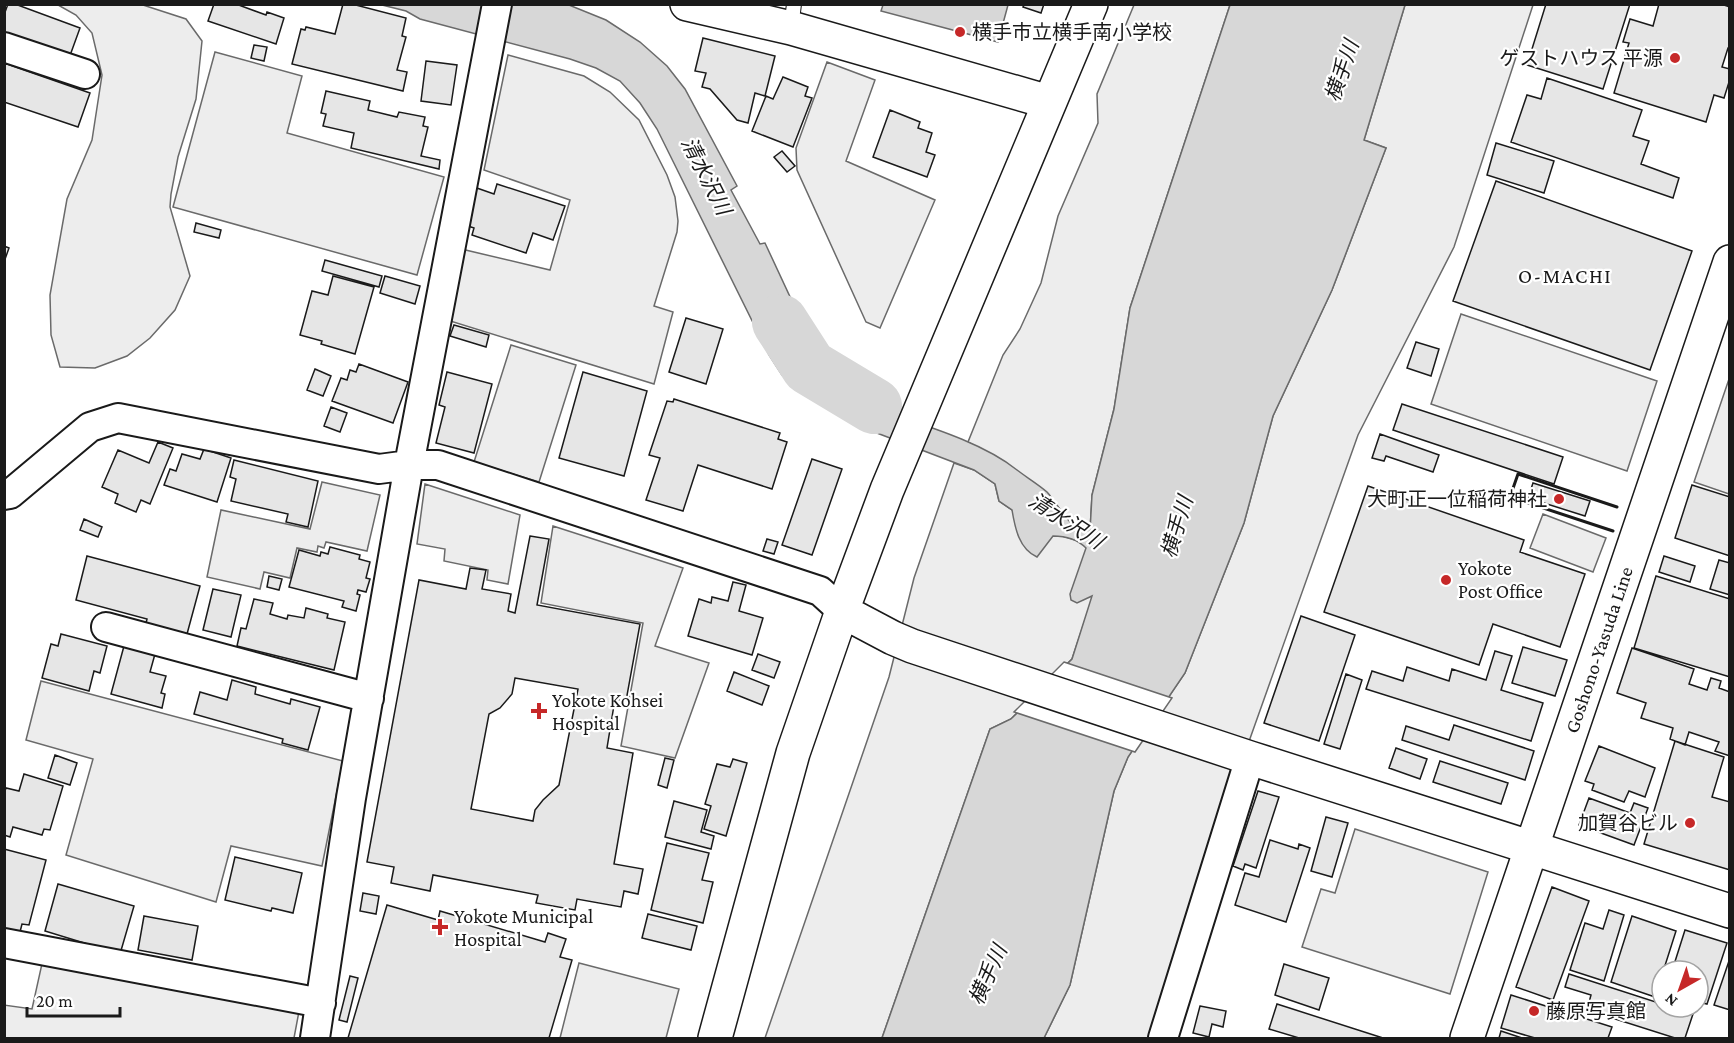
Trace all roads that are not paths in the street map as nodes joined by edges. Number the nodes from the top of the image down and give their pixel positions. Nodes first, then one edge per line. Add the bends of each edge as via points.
1 (497, 4) edge
2 (687, 4) edge
3 (1091, 4) edge
4 (793, 16) edge
5 (4, 47) edge
6 (85, 74) dead end
7 (1049, 102) junction
8 (1730, 262) edge
9 (409, 465) junction
10 (4, 495) edge
11 (842, 611) junction
12 (106, 627) dead end
13 (369, 698) junction
14 (1250, 758) junction
15 (1532, 847) junction
16 (1730, 911) edge
17 (4, 943) edge
18 (321, 1003) junction
19 (315, 1038) edge
20 (714, 1038) edge
21 (1163, 1038) edge
22 (1467, 1038) edge

1 - 9 street
2 - 4 street
3 - 7 street
4 - 7 street
5 - 6 street
7 - 11 street via 887,490
8 - 15 street, Goshono-Yasuda Line
9 - 10 street via 379,469 118,418 90,427
9 - 11 street via 438,465 820,591
9 - 13 street
11 - 14 street via 912,646
11 - 20 street via 793,753
12 - 13 street
13 - 18 street
14 - 15 street
14 - 21 street
15 - 16 street
15 - 22 street, Goshono-Yasuda Line
17 - 18 street
18 - 19 street

